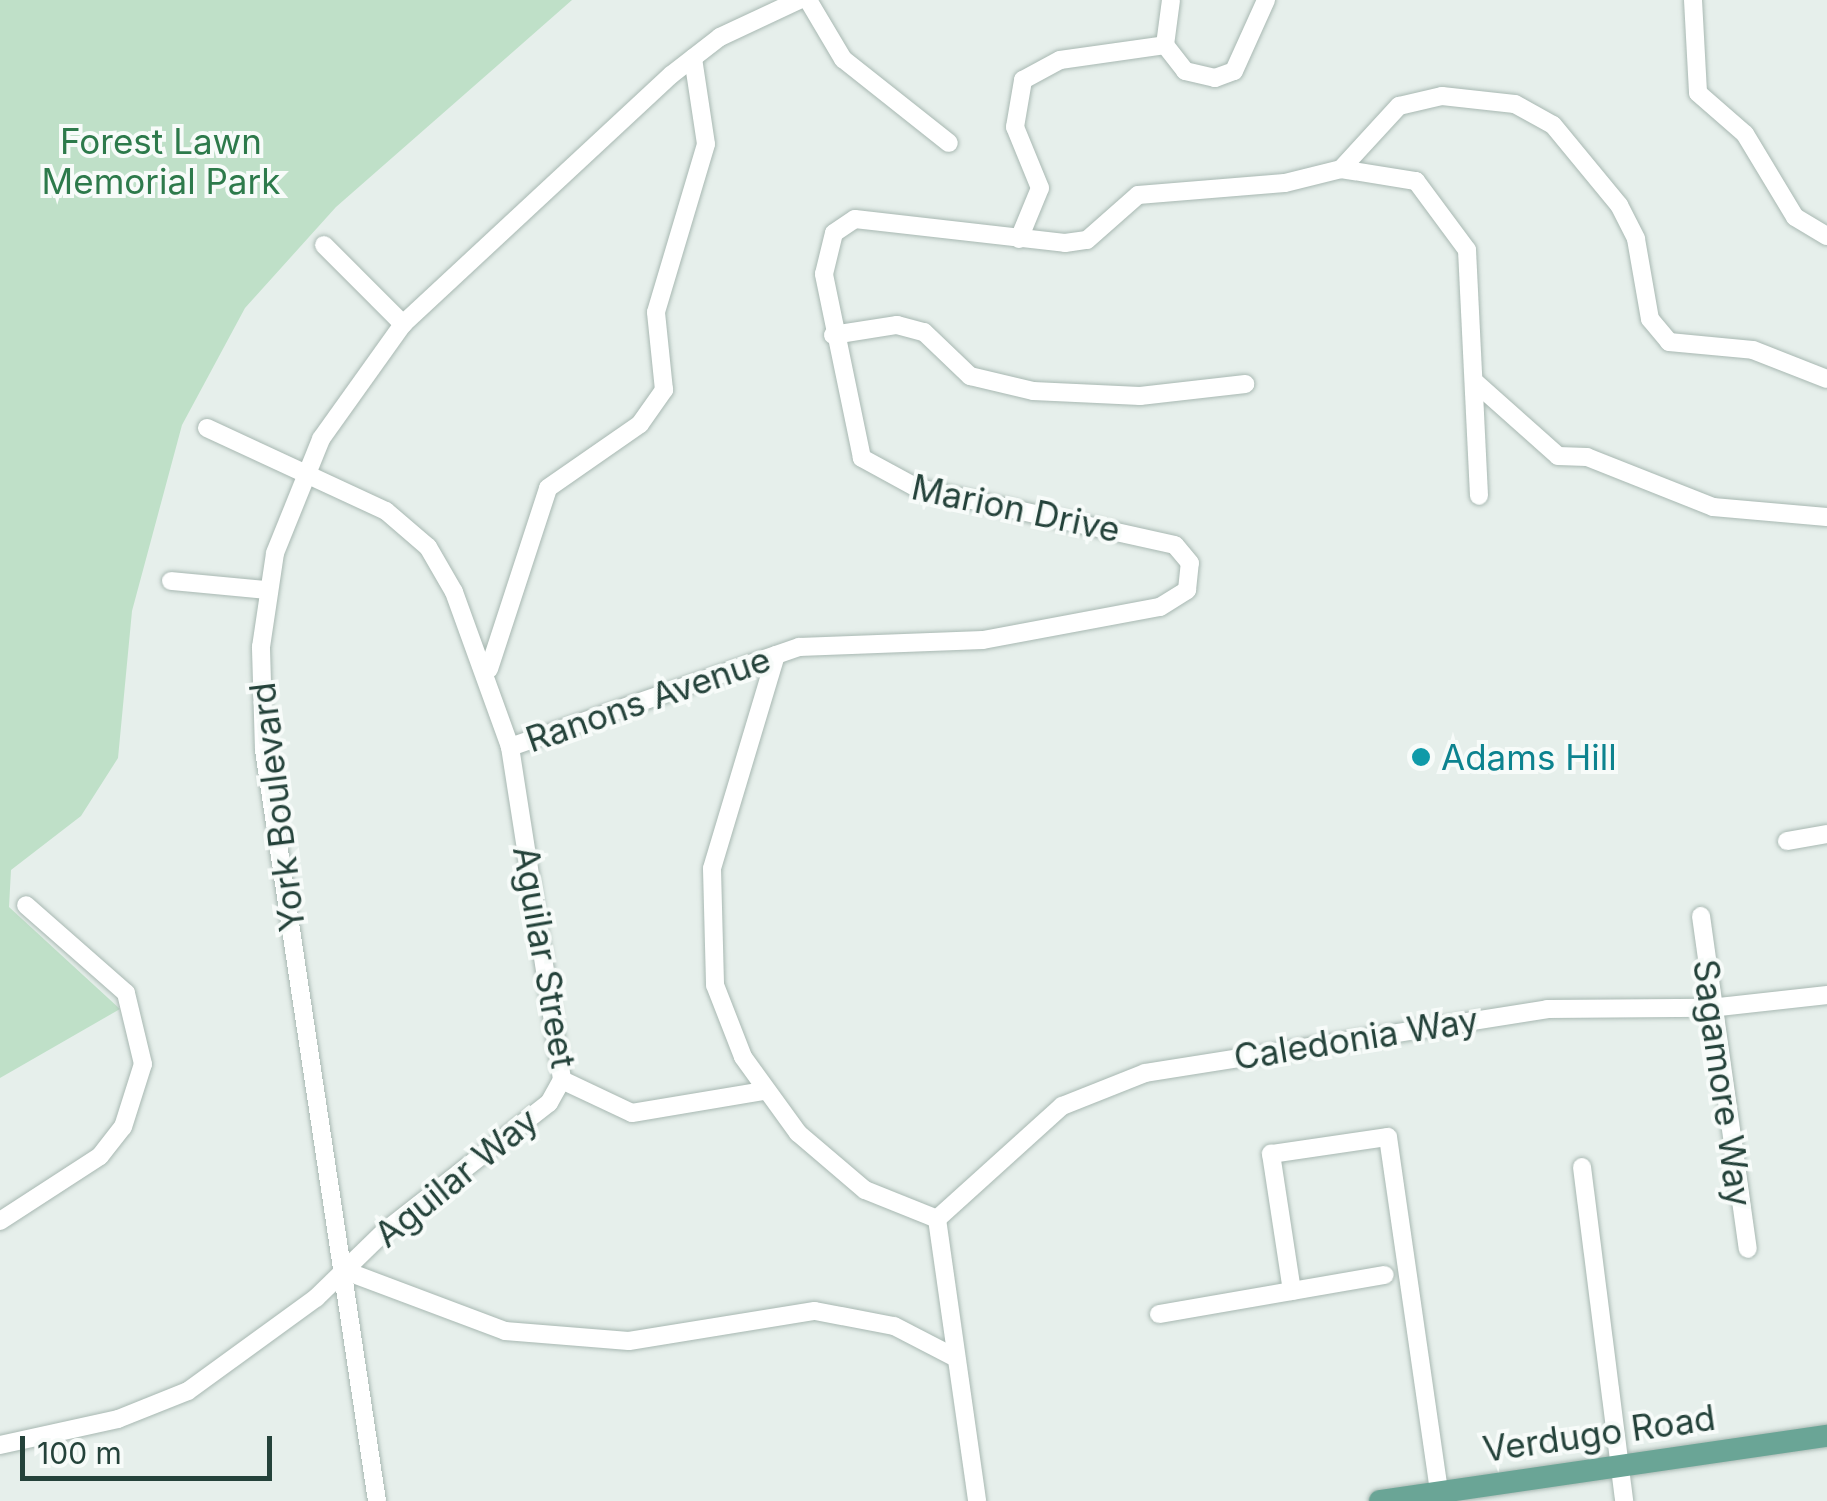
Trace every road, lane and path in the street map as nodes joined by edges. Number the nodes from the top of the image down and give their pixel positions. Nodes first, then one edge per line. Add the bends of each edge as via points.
1 (799, 0) edge
2 (808, 0) edge
3 (1171, 0) edge
4 (1266, 0) edge
5 (1693, 0) edge
6 (1166, 45) junction
7 (692, 58) junction
8 (948, 143) dead end
9 (1341, 169) junction
10 (1827, 236) edge
11 (1019, 240) junction
12 (324, 246) dead end
13 (403, 324) junction
14 (833, 335) junction
15 (1827, 378) edge
16 (1476, 382) junction
17 (1245, 384) dead end
18 (207, 428) dead end
19 (306, 469) junction
20 (1479, 496) dead end
21 (1827, 517) edge
22 (171, 581) dead end
23 (267, 590) junction
24 (1187, 590) joint
25 (776, 655) junction
26 (489, 669) junction
27 (510, 747) junction
28 (1827, 834) edge
29 (1787, 841) dead end
30 (26, 904) dead end
31 (1700, 916) dead end
32 (1827, 995) edge
33 (1710, 1008) junction
34 (562, 1080) junction
35 (764, 1091) junction
36 (1582, 1167) dead end
37 (937, 1220) junction
38 (0, 1221) edge
39 (1748, 1249) dead end
40 (344, 1270) junction
41 (1385, 1275) dead end
42 (1292, 1291) junction
43 (1159, 1314) dead end
44 (956, 1358) junction
45 (1827, 1436) edge
46 (0, 1445) edge
47 (1619, 1466) junction
48 (1439, 1492) junction
49 (378, 1501) edge
50 (977, 1501) edge
51 (1380, 1501) edge
52 (1624, 1501) edge

1 - 7 street, York Boulevard
2 - 8 street via 843,59
3 - 6 street
4 - 6 street via 1234,70 1215,78 1185,71
5 - 10 street via 1698,92 1745,134 1795,217
6 - 11 street via 1060,60 1023,80 1015,127 1040,188
7 - 13 street, York Boulevard
7 - 26 street via 705,158 656,312 664,390 640,424 548,488
9 - 11 street, Marion Drive via 1285,184 1138,194 1087,240
9 - 15 street via 1398,106 1442,96 1515,104 1553,125 1619,204 1636,238 1650,319 1669,342 1754,350
9 - 16 street via 1416,181 1443,210 1467,250
11 - 14 street, Marion Drive via 855,219 824,253
12 - 13 street
13 - 19 street, York Boulevard
14 - 17 street via 897,325 924,332 970,376 1033,391 1140,396
14 - 24 street, Marion Drive via 857,445 890,480 1175,545 1190,563
16 - 20 street
16 - 21 street via 1558,456 1586,458 1713,507
18 - 19 street, Ranons Avenue
19 - 23 street, York Boulevard
19 - 26 street, Ranons Avenue via 386,510 428,548
22 - 23 street
23 - 40 street, York Boulevard via 264,750
24 - 25 street, Ranons Avenue via 1160,607 984,640 850,641
25 - 27 street, Ranons Avenue
25 - 35 street via 723,814 708,916 715,984
26 - 27 street, Ranons Avenue
27 - 34 street, Aguilar Street
28 - 29 street
30 - 38 street via 126,993 142,1064 123,1127 100,1156
31 - 33 street, Sagamore Way
32 - 33 street, Caledonia Way
33 - 37 street, Caledonia Way via 1546,1009 1112,1082 1062,1106
33 - 39 street, Sagamore Way
34 - 35 street, Aguilar Street via 632,1113
34 - 40 street, Aguilar Way via 549,1103
35 - 37 street via 837,1170
36 - 47 street
37 - 44 street
40 - 44 street via 504,1331 629,1341 815,1311 894,1326
40 - 46 street, Aguilar Way via 188,1391 118,1419
40 - 49 street, York Boulevard
41 - 42 street
42 - 43 street
42 - 48 street via 1271,1154 1388,1137
44 - 50 street
45 - 47 main road, Verdugo Road
47 - 48 main road, Verdugo Road
47 - 52 street
48 - 51 main road, Verdugo Road

